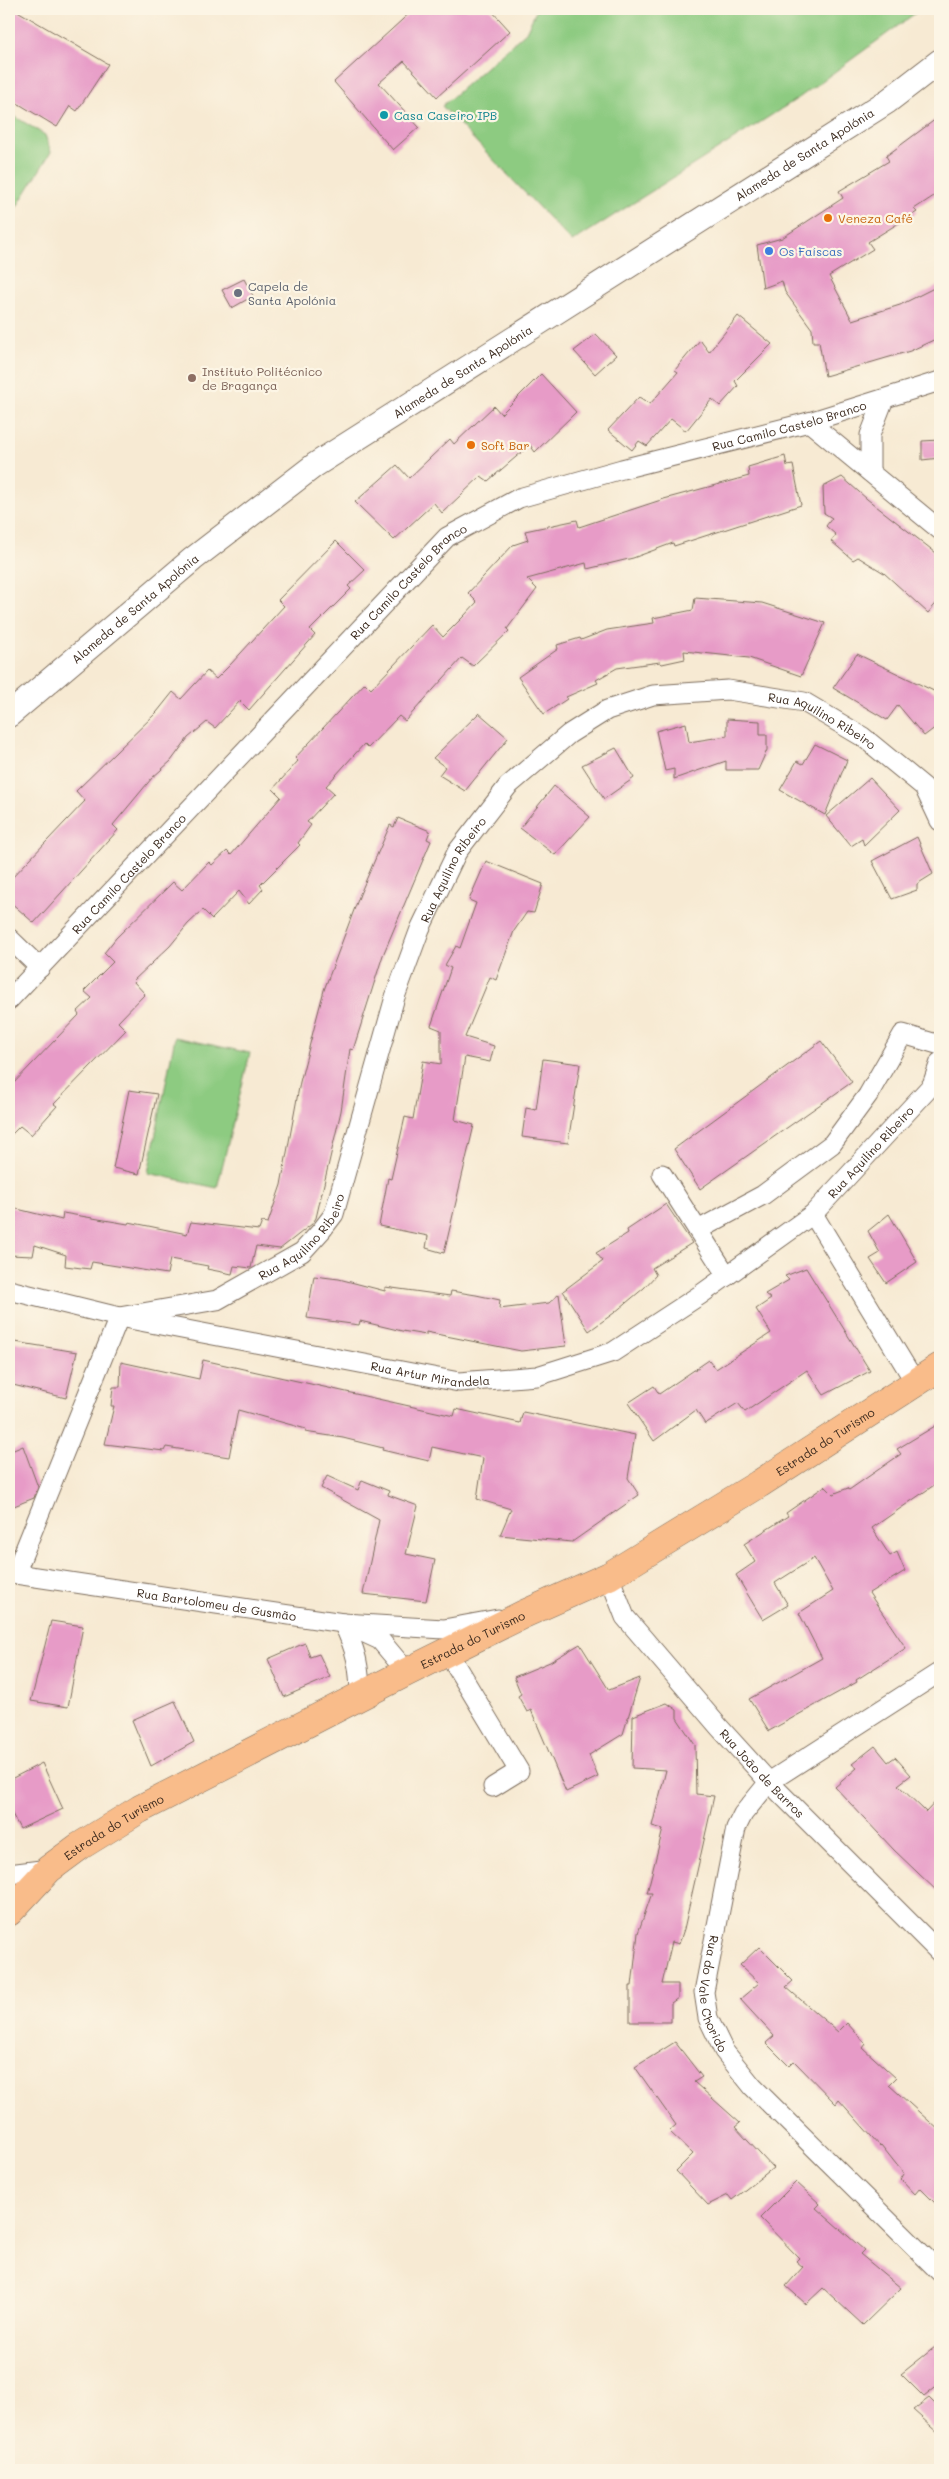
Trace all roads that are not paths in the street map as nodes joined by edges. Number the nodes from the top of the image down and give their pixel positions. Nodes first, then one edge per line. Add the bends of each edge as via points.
1 (940, 61) edge
2 (940, 381) edge
3 (884, 399) junction
4 (809, 422) junction
5 (870, 472) junction
6 (940, 530) edge
7 (9, 716) edge
8 (940, 821) edge
9 (9, 938) edge
10 (40, 968) junction
11 (9, 1000) edge
12 (940, 1045) edge
13 (940, 1062) edge
14 (662, 1174) dead end
15 (813, 1214) junction
16 (698, 1230) junction
17 (728, 1276) junction
18 (9, 1290) edge
19 (119, 1317) junction
20 (940, 1367) edge
21 (915, 1382) junction
22 (12, 1574) edge
23 (609, 1576) junction
24 (524, 1614) junction
25 (344, 1623) junction
26 (448, 1653) junction
27 (407, 1672) junction
28 (940, 1672) edge
29 (360, 1697) junction
30 (769, 1782) junction
31 (493, 1787) dead end
32 (50, 1869) junction
33 (9, 1874) edge
34 (9, 1912) edge
35 (940, 1953) edge
36 (940, 2272) edge

1 - 7 street, Alameda de Santa Apolónia via 880,106 315,465 193,559
2 - 3 street, Rua Camilo Castelo Branco
3 - 4 street, Rua Camilo Castelo Branco
3 - 5 street via 870,436
4 - 5 street
4 - 10 street, Rua Camilo Castelo Branco via 519,498 447,537
5 - 6 street
8 - 19 street, Rua Aquilino Ribeiro via 924,787 863,737 804,702 728,690 653,695 607,710 568,734 508,786 457,852 420,929 395,997 334,1214 321,1231 302,1252 217,1300
9 - 10 street
10 - 11 street, Rua Camilo Castelo Branco
12 - 16 street via 903,1034 868,1095 832,1144 763,1195
13 - 15 street, Rua Aquilino Ribeiro via 932,1085
14 - 16 street
15 - 17 street, Rua Artur Mirandela
15 - 21 street
16 - 17 street
17 - 19 street, Rua Artur Mirandela via 613,1352 537,1376 459,1382
18 - 19 street, Rua Artur Mirandela
19 - 22 street
20 - 21 main road, Estrada do Turismo
21 - 23 main road, Estrada do Turismo via 759,1484
22 - 25 street, Rua Bartolomeu de Gusmão
23 - 24 main road, Estrada do Turismo
23 - 30 street, Rua João de Barros via 625,1617
24 - 25 street via 444,1629
24 - 26 main road, Estrada do Turismo
25 - 27 street, Rua Bartolomeu de Gusmão via 380,1640
25 - 29 street via 356,1650
26 - 27 main road, Estrada do Turismo
26 - 31 street via 519,1771
27 - 29 main road, Estrada do Turismo
28 - 30 street, Rua do Vale Chorido
29 - 32 main road, Estrada do Turismo via 140,1809
30 - 35 street, Rua João de Barros
30 - 36 street, Rua do Vale Chorido via 736,1828 704,1992 708,2018 724,2050 753,2087
32 - 33 street
32 - 34 main road, Estrada do Turismo

